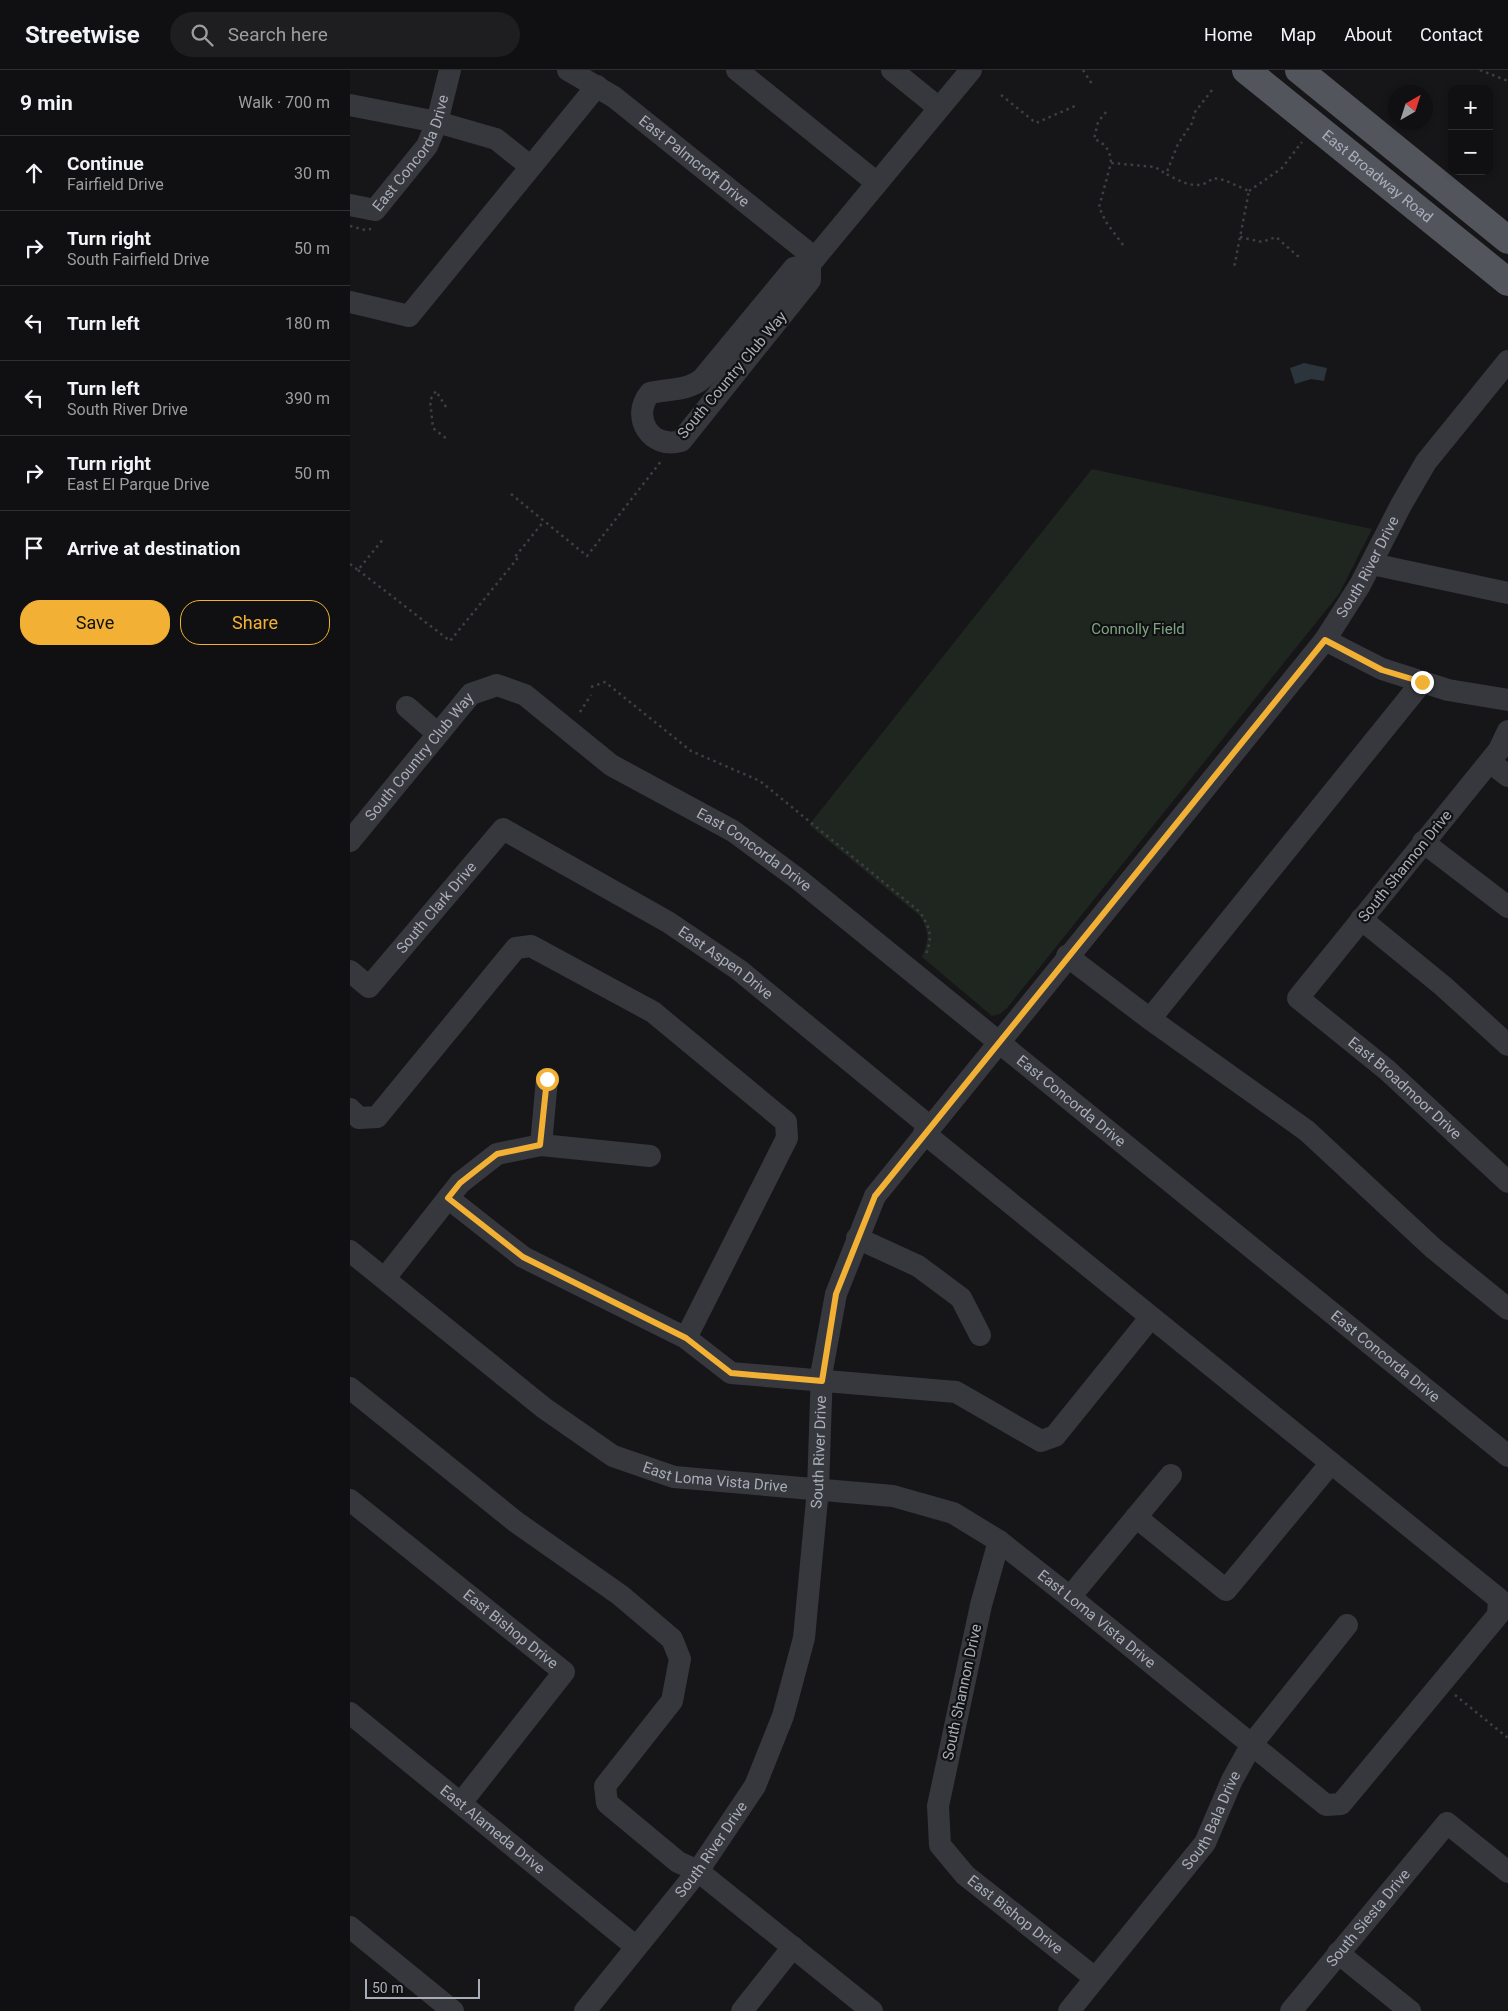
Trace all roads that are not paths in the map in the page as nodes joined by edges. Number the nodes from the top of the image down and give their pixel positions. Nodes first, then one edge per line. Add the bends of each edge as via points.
1 (450, 70) edge
2 (568, 70) edge
3 (737, 70) edge
4 (892, 70) edge
5 (971, 70) edge
6 (1246, 70) edge
7 (1299, 70) edge
8 (597, 86) junction
9 (350, 105) edge
10 (939, 108) junction
11 (437, 122) junction
12 (530, 166) junction
13 (877, 183) junction
14 (350, 206) edge
15 (1508, 240) edge
16 (812, 261) junction
17 (1508, 282) edge
18 (350, 302) edge
19 (1508, 361) edge
20 (1372, 564) junction
21 (1508, 593) edge
22 (1325, 640) junction
23 (1422, 682) junction
24 (497, 685) joint
25 (1508, 700) edge
26 (407, 707) dead end
27 (1508, 732) edge
28 (438, 734) junction
29 (1490, 762) junction
30 (1508, 776) edge
31 (503, 828) joint
32 (350, 841) edge
33 (1423, 842) junction
34 (1508, 907) edge
35 (1361, 919) junction
36 (1068, 956) junction
37 (350, 971) edge
38 (1298, 998) joint
39 (1150, 1019) junction
40 (997, 1042) junction
41 (1508, 1045) edge
42 (547, 1079) dead end
43 (350, 1110) edge
44 (927, 1129) junction
45 (540, 1145) junction
46 (650, 1156) dead end
47 (1508, 1182) edge
48 (448, 1198) junction
49 (857, 1238) junction
50 (350, 1251) edge
51 (385, 1278) junction
52 (1508, 1309) edge
53 (1150, 1317) junction
54 (980, 1335) dead end
55 (686, 1338) junction
56 (822, 1381) junction
57 (350, 1388) edge
58 (1508, 1456) edge
59 (1331, 1463) junction
60 (1171, 1475) dead end
61 (818, 1489) junction
62 (350, 1500) edge
63 (1136, 1517) junction
64 (999, 1541) junction
65 (1070, 1597) junction
66 (1347, 1625) dead end
67 (350, 1713) edge
68 (1252, 1744) junction
69 (461, 1802) junction
70 (940, 1845) joint
71 (698, 1871) junction
72 (1508, 1872) edge
73 (350, 1928) edge
74 (636, 1946) junction
75 (793, 1947) junction
76 (1338, 1953) junction
77 (1095, 1978) junction
78 (453, 2011) edge
79 (585, 2011) edge
80 (742, 2011) edge
81 (872, 2011) edge
82 (1069, 2011) edge
83 (1291, 2011) edge
84 (1410, 2011) edge

1 - 11 street, East Concorda Drive
2 - 8 street, East Palmcroft Drive
3 - 13 street
4 - 10 street
5 - 10 street, South Country Club Way
6 - 17 main road, East Broadway Road
7 - 15 main road
8 - 12 street
8 - 16 street, East Palmcroft Drive via 670,140
9 - 11 street
10 - 13 street, South Country Club Way
11 - 12 street via 496,139
11 - 14 street, East Concorda Drive via 427,146 375,210
12 - 18 street via 409,316
13 - 16 street, South Country Club Way
16 - 16 street, South Country Club Way via 794,268 697,384 650,393 641,411 643,424 651,434 662,442 681,441 810,280
19 - 20 street, South River Drive via 1426,462
20 - 21 street
20 - 22 street, South River Drive
22 - 23 street via 1382,670
22 - 36 street, South River Drive
23 - 25 street via 1448,690
23 - 39 street
24 - 28 street, South Country Club Way via 471,694
24 - 40 street, East Concorda Drive via 525,696 611,765 733,831 798,879
26 - 28 street
27 - 29 street, South Shannon Drive
28 - 32 street, South Country Club Way
29 - 30 street
29 - 33 street, South Shannon Drive
31 - 37 street, South Clark Drive via 369,987
31 - 44 street, East Aspen Drive via 668,922 739,970
33 - 34 street
33 - 35 street, South Shannon Drive
35 - 38 street, South Shannon Drive
35 - 41 street
36 - 39 street
36 - 40 street, South River Drive
38 - 47 street, East Broadmoor Drive via 1387,1070
39 - 52 street via 1307,1130 1407,1225
40 - 44 street, South River Drive
40 - 58 street, East Concorda Drive
42 - 45 street
43 - 55 street via 359,1118 377,1117 516,948 531,946 653,1012 786,1122 787,1138
44 - 49 street, South River Drive via 875,1196
44 - 53 street, East Aspen Drive
45 - 46 street
45 - 48 street via 497,1154 460,1183
48 - 51 street
48 - 55 street via 523,1257
49 - 54 street via 918,1266 961,1298
49 - 56 street, South River Drive via 836,1294
50 - 51 street, East Loma Vista Drive
51 - 61 street, East Loma Vista Drive via 544,1408 613,1456 674,1477
53 - 56 street via 1055,1436 1041,1441 956,1392
53 - 59 street, East Aspen Drive
55 - 56 street via 731,1373
56 - 61 street, South River Drive
57 - 71 street via 494,1505 620,1595 672,1638 680,1659 672,1701 605,1786 607,1803 678,1862
59 - 63 street via 1226,1590
59 - 68 street, East Loma Vista Drive via 1499,1599 1498,1615 1341,1804 1326,1805
60 - 63 street
61 - 64 street, East Loma Vista Drive via 893,1496 952,1513
61 - 71 street, South River Drive via 804,1638 784,1716 755,1786
62 - 69 street, East Bishop Drive via 564,1672
63 - 65 street
64 - 65 street, East Loma Vista Drive
64 - 70 street, South Shannon Drive via 981,1604 938,1806
65 - 68 street, East Loma Vista Drive
66 - 68 street, South Bala Drive
67 - 69 street, East Alameda Drive
68 - 77 street, South Bala Drive via 1232,1780 1205,1843
69 - 74 street, East Alameda Drive
70 - 77 street, East Bishop Drive via 965,1875
71 - 74 street, South River Drive
71 - 75 street
72 - 76 street, South Siesta Drive via 1447,1823
73 - 78 street
74 - 79 street, South River Drive
75 - 80 street
75 - 81 street
76 - 83 street, South Siesta Drive
76 - 84 street
77 - 82 street, South Bala Drive

